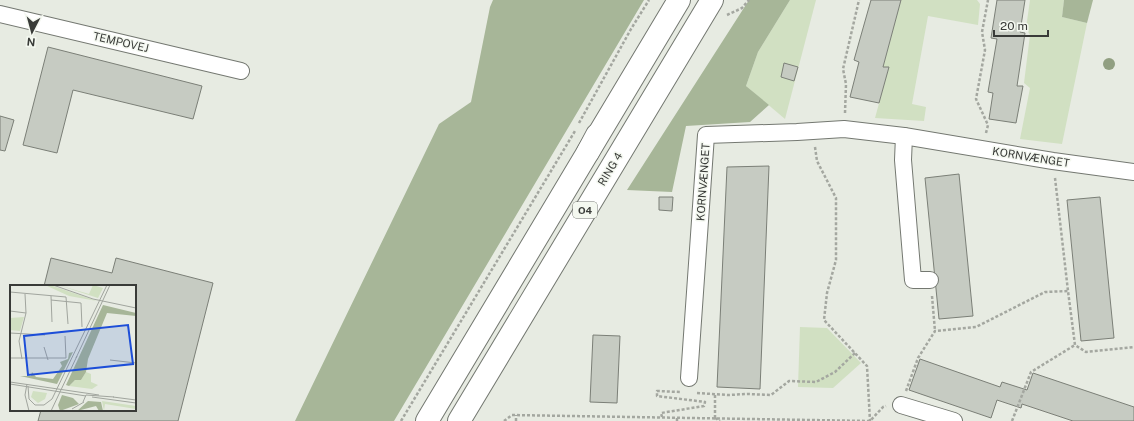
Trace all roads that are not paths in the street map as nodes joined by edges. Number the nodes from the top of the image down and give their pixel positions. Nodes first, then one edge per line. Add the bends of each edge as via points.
1 (669, 0) edge
2 (679, 0) edge
3 (718, 8) edge
4 (0, 14) edge
5 (241, 70) dead end
6 (904, 136) junction
7 (588, 152) junction
8 (1134, 172) edge
9 (930, 280) dead end
10 (686, 385) road end
11 (901, 405) road end
12 (427, 421) edge
13 (459, 421) edge
14 (954, 421) edge

1 - 7 main road
2 - 7 main road, O4
3 - 13 main road, RING 4 / O4
4 - 5 street, TEMPOVEJ
6 - 8 street, KORNVÆNGET
6 - 9 street via 903,160 913,280
6 - 10 street, KORNVÆNGET via 844,129 706,136
7 - 12 main road, O4
11 - 14 street

